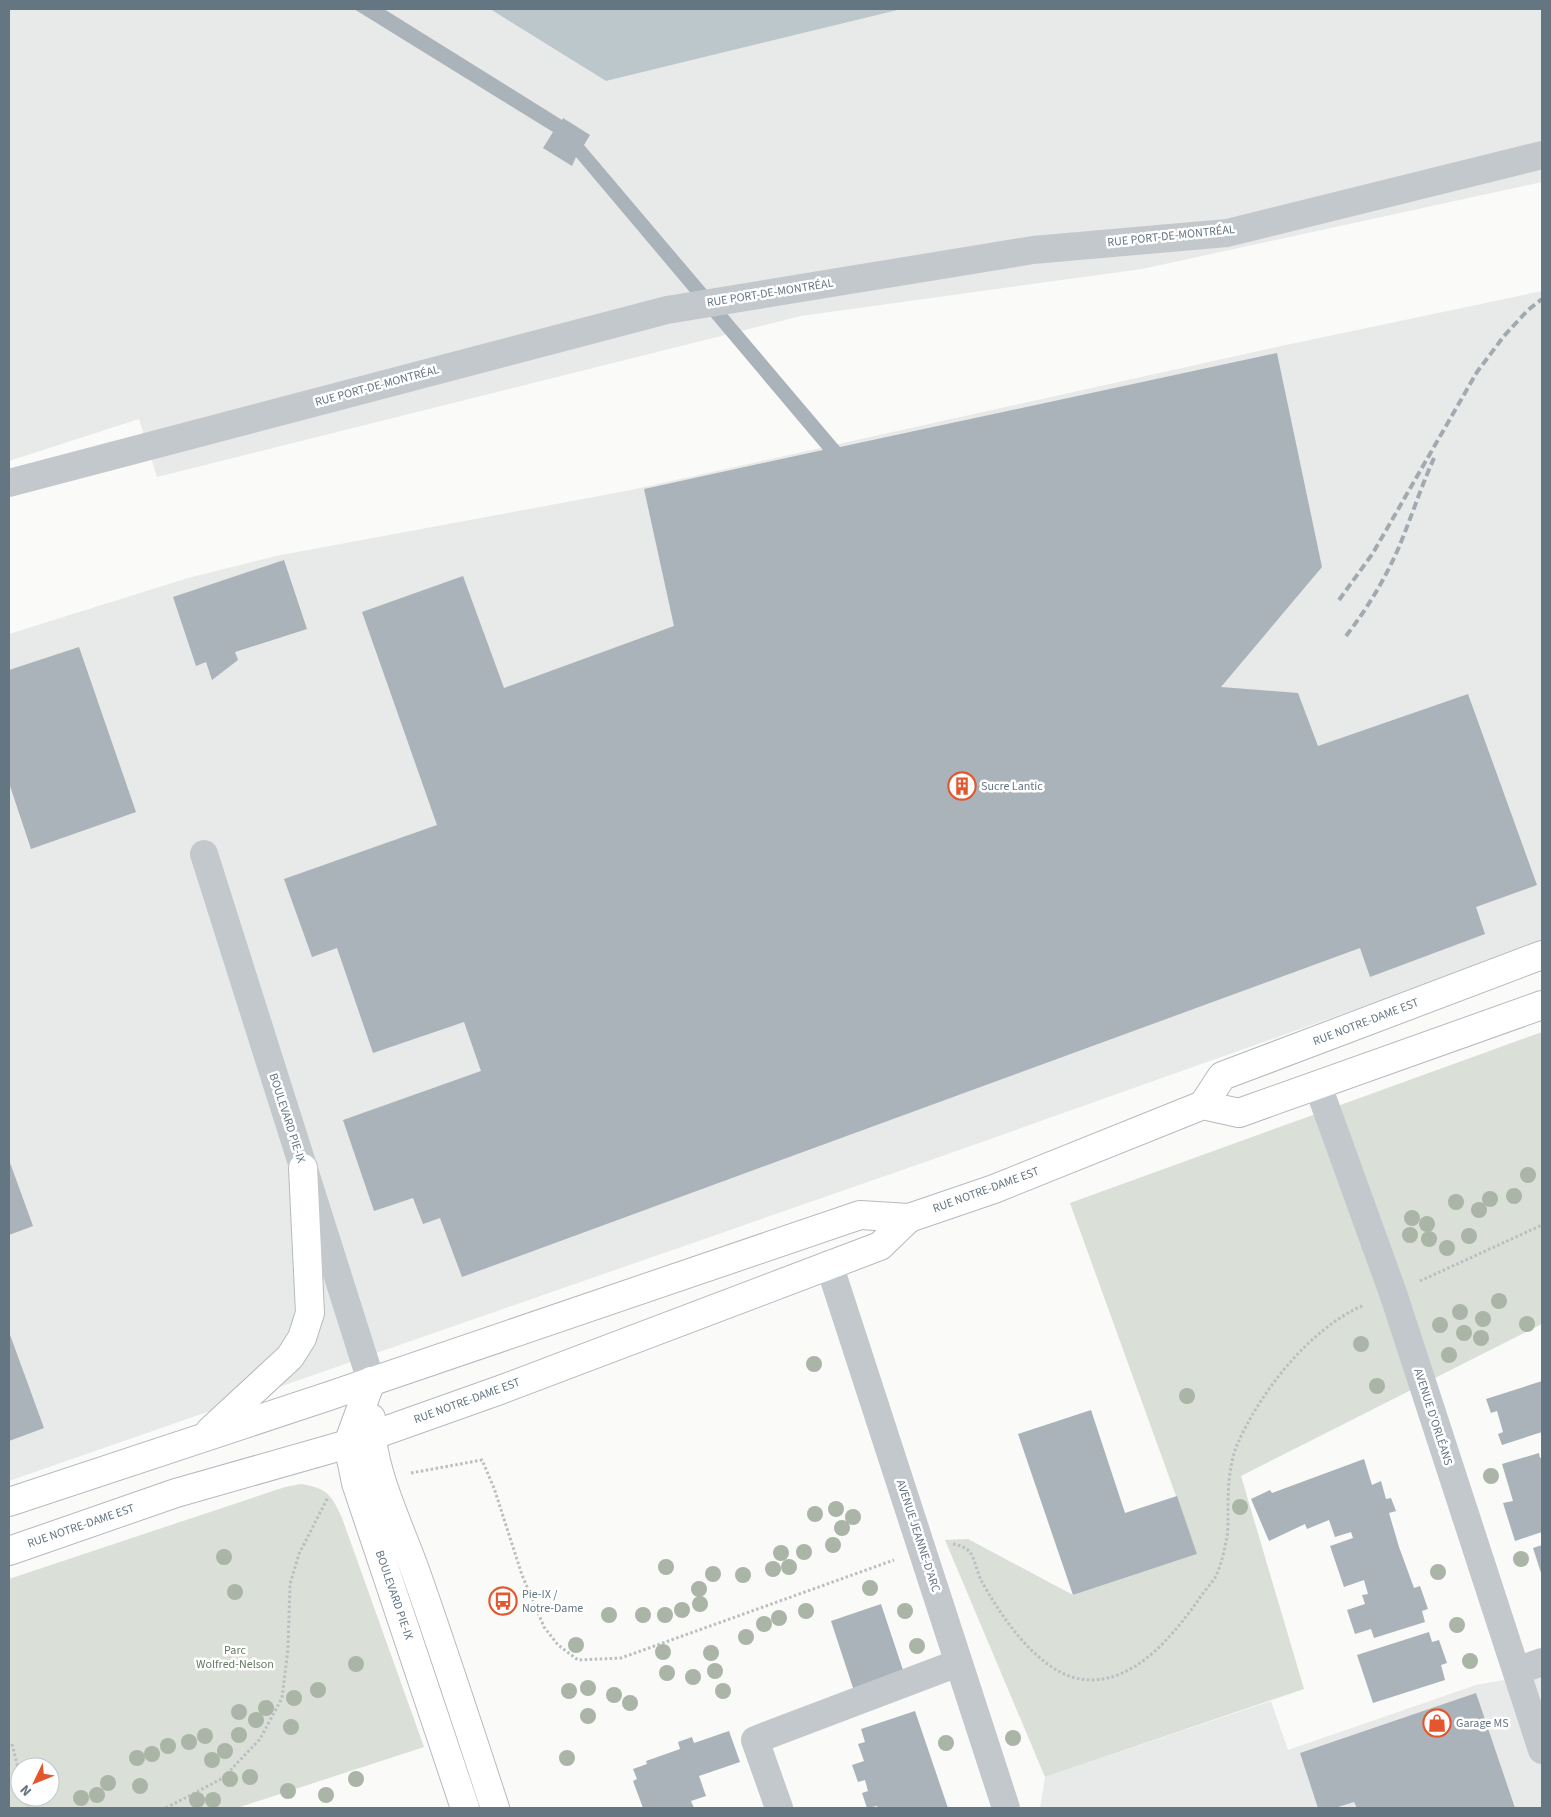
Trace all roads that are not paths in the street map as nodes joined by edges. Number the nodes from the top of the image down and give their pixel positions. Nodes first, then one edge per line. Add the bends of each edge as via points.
1 (1542, 155) edge
2 (9, 483) edge
3 (204, 854) dead end
4 (1542, 955) edge
5 (1542, 1005) edge
6 (1318, 1086) junction
7 (1203, 1106) junction
8 (303, 1168) junction
9 (909, 1218) junction
10 (829, 1264) junction
11 (371, 1381) junction
12 (203, 1437) junction
13 (359, 1440) junction
14 (9, 1502) edge
15 (9, 1551) edge
16 (1542, 1662) edge
17 (958, 1663) junction
18 (1517, 1670) junction
19 (1542, 1750) edge
20 (465, 1808) edge
21 (495, 1808) edge
22 (779, 1808) edge
23 (1006, 1808) edge

1 - 2 street, RUE PORT-DE-MONTRÉAL via 1227,232 1033,250 667,310
3 - 8 street, BOULEVARD PIE-IX
4 - 7 main road, RUE NOTRE-DAME EST via 1222,1076
5 - 6 main road
6 - 7 main road via 1239,1113
6 - 18 street, AVENUE D'ORLÉANS via 1393,1293
7 - 9 main road, RUE NOTRE-DAME EST via 994,1189
8 - 11 street, BOULEVARD PIE-IX
8 - 12 main road via 310,1313 302,1338 290,1357
9 - 10 main road, RUE NOTRE-DAME EST via 880,1246
9 - 11 main road, RUE NOTRE-DAME EST via 860,1215
10 - 13 main road, RUE NOTRE-DAME EST via 500,1390
10 - 17 street, AVENUE JEANNE-D'ARC
11 - 12 main road, RUE NOTRE-DAME EST
11 - 13 main road
12 - 14 main road, RUE NOTRE-DAME EST
13 - 15 main road, RUE NOTRE-DAME EST via 176,1493
13 - 20 main road, BOULEVARD PIE-IX via 356,1483
13 - 21 main road via 381,1478
16 - 18 street
17 - 22 street via 756,1740
17 - 23 street, AVENUE JEANNE-D'ARC
18 - 19 street, AVENUE D'ORLÉANS

